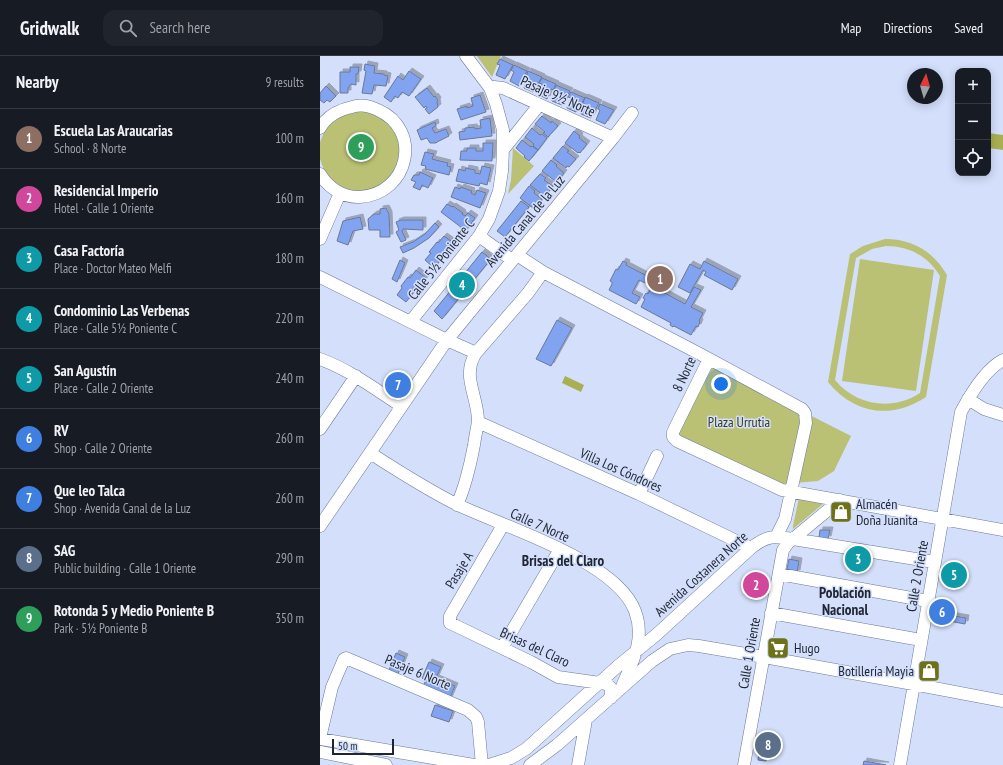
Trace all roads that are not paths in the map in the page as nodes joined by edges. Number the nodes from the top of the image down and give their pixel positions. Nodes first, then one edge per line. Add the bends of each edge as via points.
1 (466, 56) edge
2 (490, 88) junction
3 (539, 105) junction
4 (632, 113) dead end
5 (320, 128) edge
6 (613, 138) junction
7 (503, 150) junction
8 (320, 174) edge
9 (340, 193) junction
10 (480, 236) junction
11 (320, 239) edge
12 (515, 258) junction
13 (543, 272) junction
14 (320, 277) edge
15 (411, 321) junction
16 (447, 340) junction
17 (476, 353) junction
18 (320, 358) edge
19 (710, 359) junction
20 (1003, 360) edge
21 (356, 376) junction
22 (968, 399) junction
23 (401, 406) junction
24 (1003, 415) edge
25 (478, 422) junction
26 (320, 429) edge
27 (370, 453) junction
28 (657, 456) dead end
29 (790, 492) junction
30 (639, 494) junction
31 (840, 500) junction
32 (457, 505) junction
33 (942, 520) junction
34 (504, 524) junction
35 (320, 526) edge
36 (1003, 530) edge
37 (776, 537) junction
38 (793, 539) junction
39 (751, 548) junction
40 (560, 549) junction
41 (934, 562) junction
42 (779, 574) junction
43 (928, 601) junction
44 (772, 613) junction
45 (459, 628) joint
46 (921, 640) junction
47 (502, 648) junction
48 (637, 651) junction
49 (764, 657) junction
50 (652, 661) junction
51 (600, 682) junction
52 (914, 684) junction
53 (622, 688) junction
54 (611, 698) junction
55 (1003, 701) edge
56 (586, 720) junction
57 (320, 738) edge
58 (557, 745) junction
59 (320, 752) edge
60 (579, 760) edge
61 (386, 765) edge
62 (474, 765) edge
63 (482, 765) edge
64 (488, 765) edge
65 (530, 765) edge
66 (744, 765) edge
67 (900, 765) edge

1 - 2 street, Calle 5½ Poniente C
2 - 3 street, Pasaje 9½ Norte via 502,88
2 - 7 street, Calle 5½ Poniente C via 503,130
3 - 6 street, Pasaje 9½ Norte
3 - 7 street
4 - 6 street, Avenida Canal de la Luz
5 - 9 street via 329,117 342,109 357,105 372,107 386,113 397,124 404,137 406,152 403,167 396,180 385,190 370,196 355,197
6 - 12 street, Avenida Canal de la Luz
7 - 10 street, Calle 5½ Poniente C via 499,191
8 - 9 street via 329,186
9 - 11 street
10 - 12 street, 8 Norte
10 - 15 street, Calle 5½ Poniente C
12 - 13 street, 8 Norte
12 - 16 street, Avenida Canal de la Luz
13 - 17 street
13 - 19 street, 8 Norte
14 - 15 street
15 - 16 street
16 - 17 street
16 - 23 street, Avenida Canal de la Luz
17 - 25 street via 469,368
18 - 21 street
19 - 29 street via 798,406 805,413 806,423
19 - 29 street, 8 Norte via 673,432 673,437 713,459
20 - 22 street, Calle 2 Oriente via 985,376
21 - 23 street
21 - 26 street
22 - 24 street via 984,409
22 - 33 street, Calle 2 Oriente via 961,412
23 - 27 street, Avenida Canal de la Luz
25 - 30 street, Villa Los Cóndores
25 - 32 street via 467,481
27 - 32 street, Calle 7 Norte
27 - 35 street, Avenida Canal de la Luz
28 - 30 street
29 - 31 street, 8 Norte
29 - 37 street via 785,519
30 - 39 street, Villa Los Cóndores
31 - 33 street, 8 Norte
31 - 38 street, Calle 1 Oriente
32 - 34 street, Calle 7 Norte
33 - 36 street, 8 Norte
33 - 41 street, Calle 2 Oriente
34 - 40 street, Calle 7 Norte
34 - 45 street, Pasaje A via 450,616 450,623
37 - 38 street, Avenida Costanera Norte
37 - 39 street, Avenida Costanera Norte via 765,538
38 - 41 street, Avenida Costanera Norte
38 - 42 street, Calle 1 Oriente via 783,550
39 - 48 street, Avenida Costanera Norte
40 - 47 street
40 - 48 street, Calle 7 Norte via 595,568 622,592 633,607 637,619
41 - 43 street, Calle 2 Oriente
42 - 43 street
42 - 44 street, Calle 1 Oriente
43 - 46 street, Calle 2 Oriente
44 - 46 street
44 - 49 street, Calle 1 Oriente
45 - 47 street, Brisas del Claro
46 - 52 street, Calle 2 Oriente
47 - 51 street, Brisas del Claro via 558,677
48 - 50 street
48 - 51 street, Avenida Costanera Norte
48 - 53 street, Avenida Costanera Norte
49 - 50 street, Avenida Costanera Norte via 688,645 665,652
49 - 52 street
49 - 66 street, Calle 1 Oriente
50 - 53 street, Avenida Costanera Norte
51 - 54 street via 610,686
51 - 64 street, Avenida Costanera Norte via 526,749 511,758
52 - 55 street
52 - 67 street, Calle 2 Oriente
53 - 54 street, Avenida Costanera Norte
54 - 56 street, Avenida Costanera Norte
56 - 58 street, Avenida Costanera Norte
56 - 60 street
57 - 62 street
57 - 63 street, Pasaje 6 Norte via 332,687 346,658 468,710 476,718
58 - 60 street via 572,746
58 - 65 street, Avenida Costanera Norte
59 - 61 street

